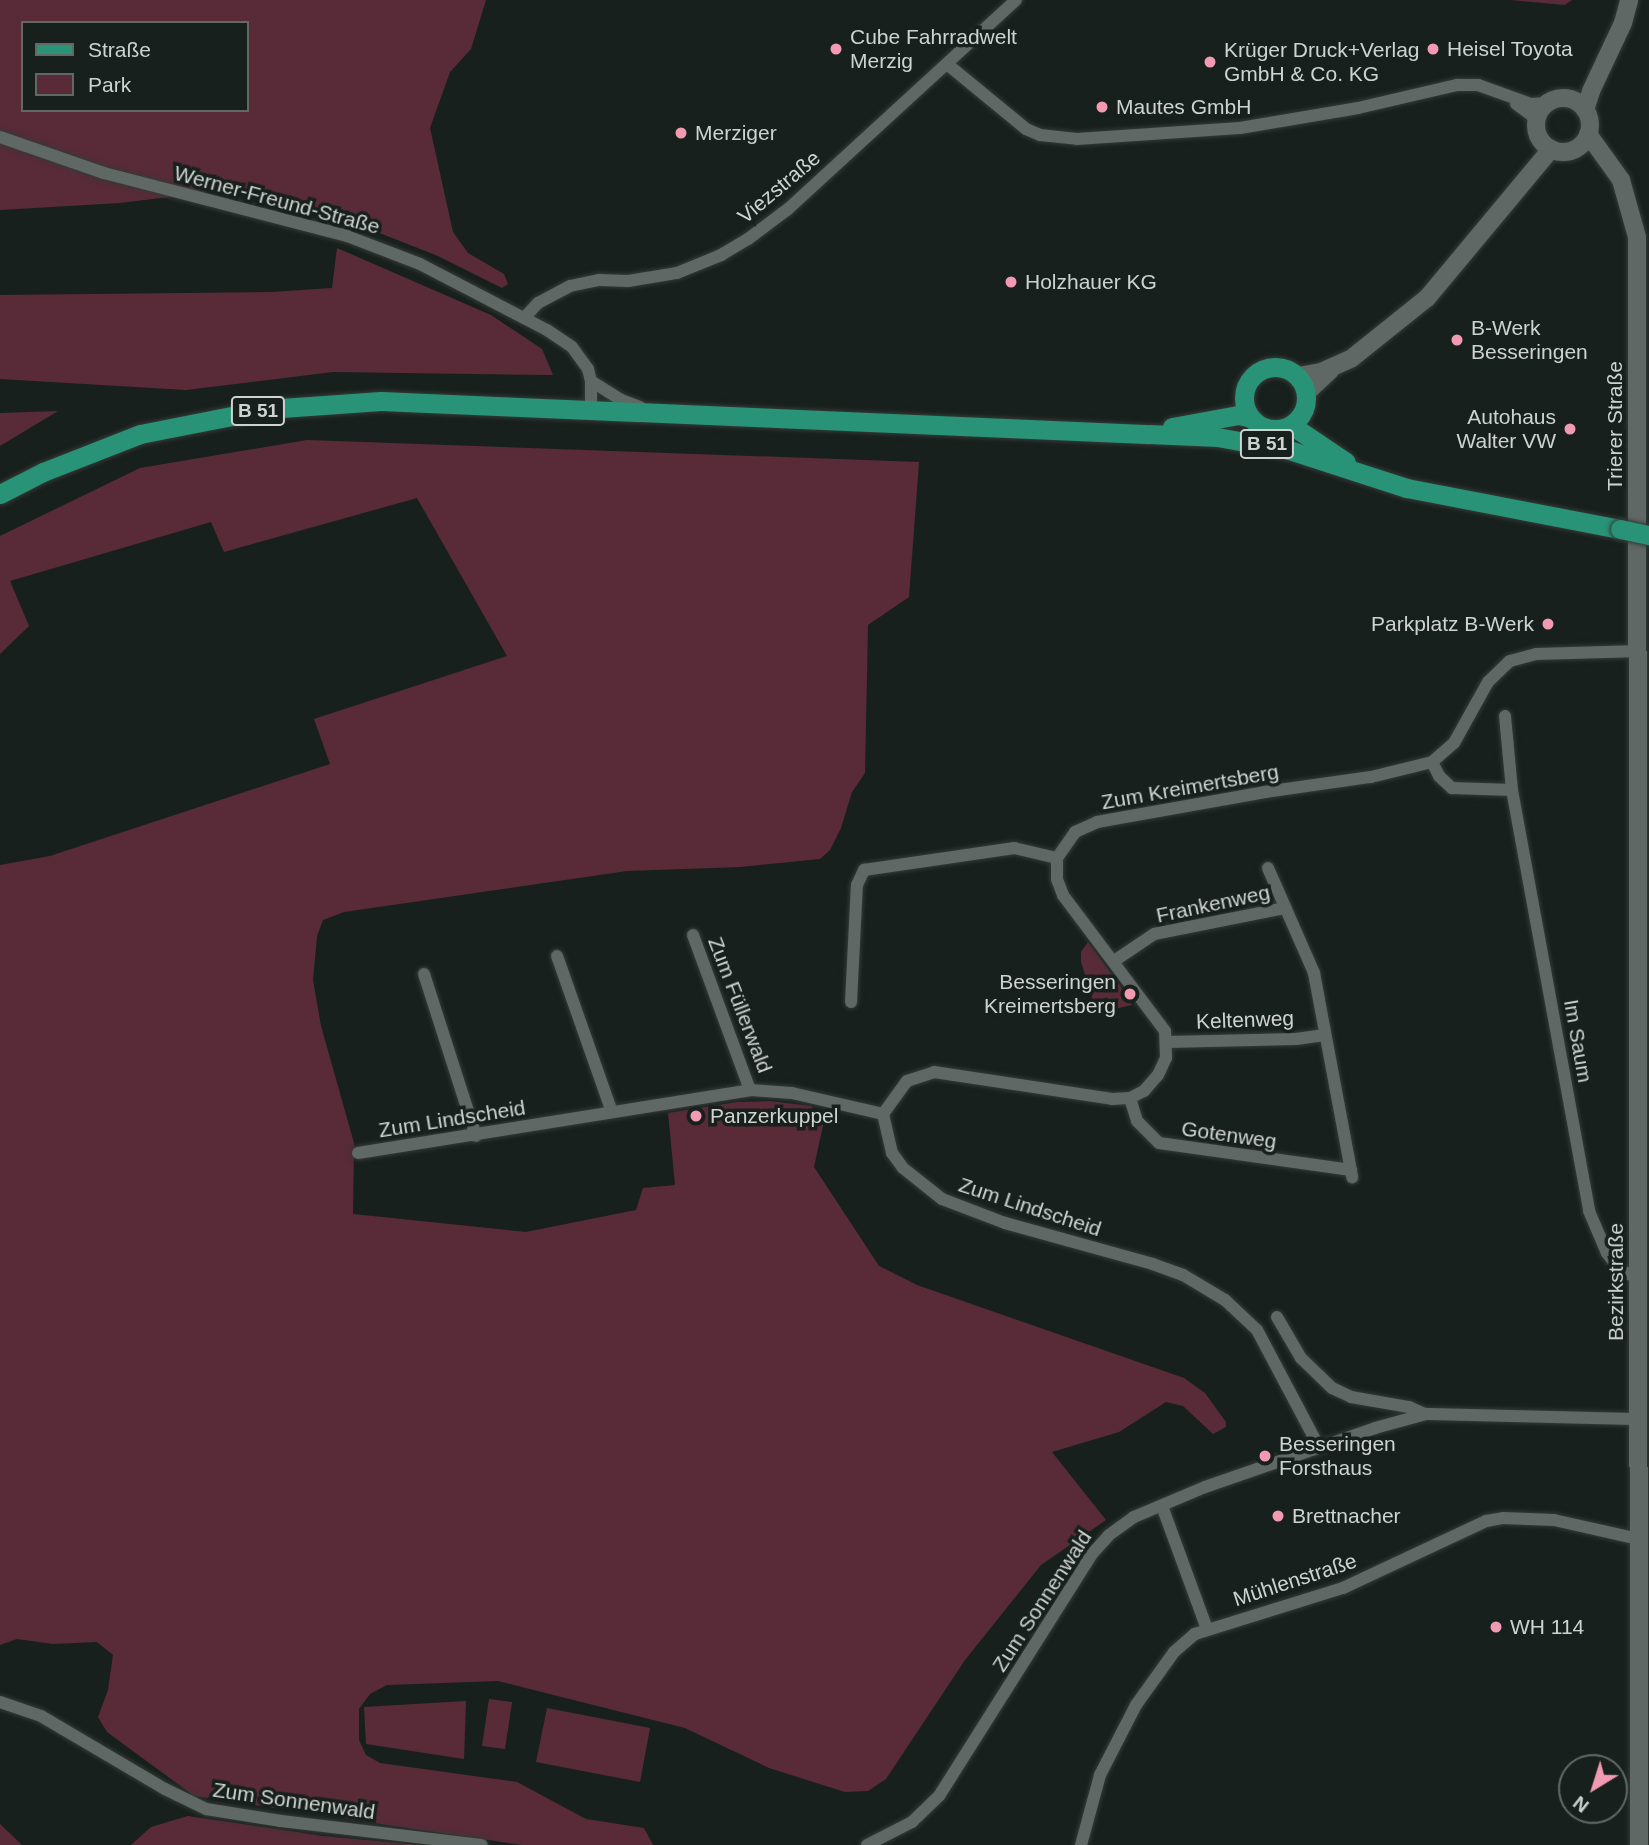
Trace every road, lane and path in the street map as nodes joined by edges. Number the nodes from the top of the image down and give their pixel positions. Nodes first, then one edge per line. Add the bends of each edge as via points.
1 (1016, 0) edge
2 (1628, 2) edge
3 (947, 64) junction
4 (1501, 94) junction
5 (1570, 99) junction
6 (1585, 110) junction
7 (1542, 111) junction
8 (0, 137) edge
9 (1583, 141) junction
10 (1546, 143) junction
11 (524, 318) junction
12 (592, 381) junction
13 (1302, 384) junction
14 (1244, 397) junction
15 (591, 410) junction
16 (675, 415) junction
17 (1251, 418) junction
18 (1295, 421) junction
19 (1189, 424) junction
20 (1137, 432) junction
21 (1391, 484) junction
22 (0, 494) edge
23 (1649, 535) edge
24 (1640, 651) junction
25 (1504, 716) dead end
26 (1639, 720) joint
27 (1432, 762) junction
28 (1512, 790) junction
29 (1057, 858) junction
30 (1268, 868) dead end
31 (1285, 908) junction
32 (692, 935) dead end
33 (557, 956) dead end
34 (1114, 961) junction
35 (1314, 973) joint
36 (424, 974) dead end
37 (851, 1002) dead end
38 (1325, 1034) junction
39 (1167, 1042) junction
40 (1338, 1089) joint
41 (751, 1090) junction
42 (1130, 1098) junction
43 (612, 1112) junction
44 (883, 1114) junction
45 (476, 1136) junction
46 (358, 1153) dead end
47 (1639, 1279) junction
48 (1277, 1317) dead end
49 (1426, 1414) junction
50 (1638, 1419) junction
51 (1319, 1447) junction
52 (1162, 1506) junction
53 (1638, 1539) junction
54 (1207, 1629) junction
55 (0, 1702) edge
56 (482, 1845) edge
57 (867, 1845) edge
58 (1081, 1845) edge
59 (1639, 1845) edge

1 - 3 street, Viezstraße
2 - 5 street via 1613,35
2 - 6 street
3 - 4 street via 1026,129 1077,139 1240,128 1457,85 1478,85
3 - 11 street, Viezstraße via 788,209 748,239 677,273 570,286 538,303
4 - 7 street
4 - 7 street
5 - 6 street
5 - 7 street
6 - 9 street via 1589,117
7 - 10 street
8 - 11 street, Werner-Freund-Straße via 104,173 347,236 420,264
9 - 10 street via 1565,152
9 - 24 street, Trierer Straße via 1628,202 1637,237
10 - 13 street via 1469,251 1427,298 1371,345
11 - 12 street, Werner-Freund-Straße via 572,347
12 - 15 street
12 - 16 street, Werner-Freund-Straße via 621,400
13 - 14 main road via 1287,368 1267,368 1250,379
13 - 18 main road via 1306,407
14 - 17 main road
14 - 19 main road, B 51 via 1238,404
15 - 16 main road, B 51
15 - 22 main road, B 51 via 381,401 267,409 140,434
16 - 20 main road, B 51
17 - 18 main road via 1272,429
17 - 19 main road, B 51 via 1239,415
18 - 21 main road, B 51 via 1328,450
19 - 20 main road, B 51
20 - 21 main road, B 51 via 1270,445
21 - 23 main road, B 51, bridge
24 - 26 street, Trierer Straße
24 - 27 street via 1536,654 1510,662 1489,682 1454,743
25 - 28 street, Im Saum
26 - 47 street, Bezirkstraße
27 - 28 street via 1438,776 1452,788
27 - 29 street, Zum Kreimertsberg via 1371,777 1097,822 1075,832
28 - 47 street, Im Saum via 1589,1211 1607,1253 1619,1269
29 - 34 street via 1063,895
29 - 37 street via 1014,848 864,870 857,885
30 - 31 street, Frankenweg
31 - 34 street, Frankenweg via 1154,934
31 - 35 street, Frankenweg
32 - 41 street, Zum Füllerwald
33 - 43 street
34 - 39 street via 1157,1017
35 - 38 street, Keltenweg
36 - 45 street
38 - 39 street, Keltenweg
38 - 40 street, Keltenweg
39 - 42 street via 1158,1075
40 - 42 street, Gotenweg via 1351,1174 1158,1143 1137,1121
41 - 43 street, Zum Lindscheid
41 - 44 street, Zum Lindscheid via 792,1093
42 - 44 street via 1088,1096 934,1072 906,1081
43 - 45 street, Zum Lindscheid
44 - 51 street, Zum Lindscheid via 892,1153 910,1175 942,1199 1005,1223 1153,1264 1224,1300 1257,1330
45 - 46 street, Zum Lindscheid
47 - 50 street, Bezirkstraße
48 - 49 street, Zum Sonnenwald via 1301,1358 1332,1388 1351,1397
49 - 50 street, Zum Sonnenwald
49 - 51 street, Zum Sonnenwald
50 - 53 street, Bezirkstraße
51 - 52 street, Zum Sonnenwald
52 - 54 street
52 - 57 street, Zum Sonnenwald via 1124,1522 1100,1544 939,1796 912,1822
53 - 54 street, Mühlenstraße via 1554,1520 1494,1519 1468,1527 1343,1588
53 - 59 street, Bezirkstraße
54 - 58 street, Mühlenstraße via 1174,1652 1136,1705 1100,1775
55 - 56 street, Zum Sonnenwald via 41,1716 206,1809

